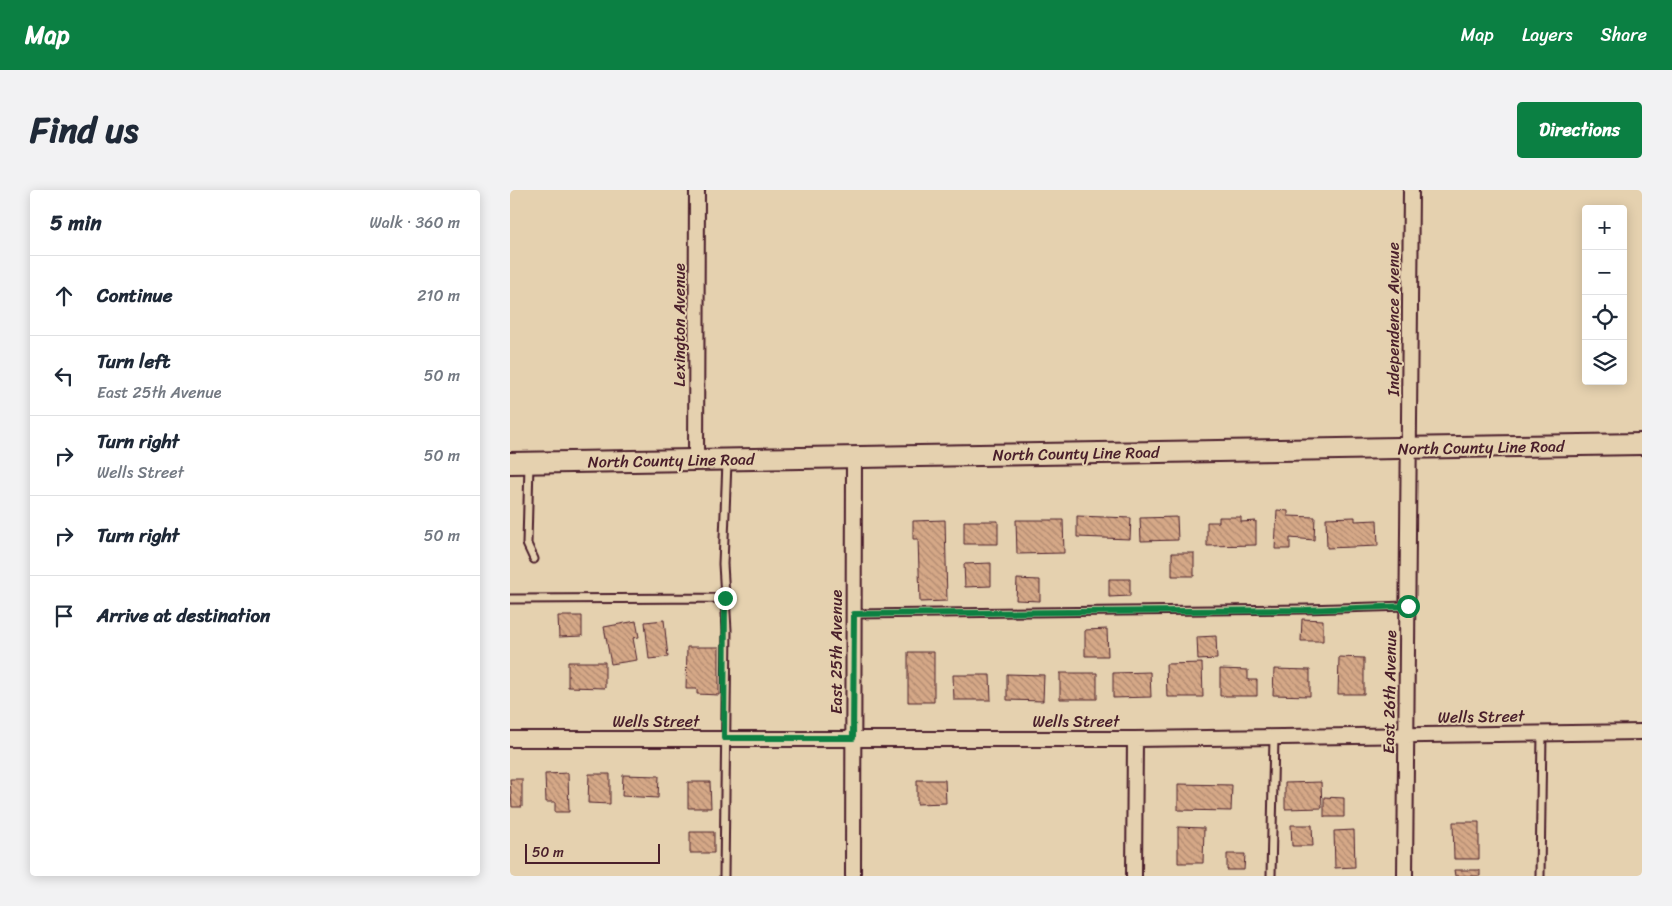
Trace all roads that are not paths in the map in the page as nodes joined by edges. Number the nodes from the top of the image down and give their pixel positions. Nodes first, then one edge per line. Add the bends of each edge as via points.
1 (697, 190) edge
2 (1411, 190) edge
3 (1642, 444) edge
4 (1410, 448) junction
5 (854, 457) junction
6 (727, 459) junction
7 (696, 460) junction
8 (520, 463) edge
9 (534, 558) dead end
10 (725, 598) junction
11 (510, 599) edge
12 (1408, 606) junction
13 (854, 614) junction
14 (1642, 732) edge
15 (1542, 733) junction
16 (1406, 735) junction
17 (1274, 737) junction
18 (724, 738) junction
19 (853, 738) junction
20 (510, 739) edge
21 (1135, 739) junction
22 (724, 876) edge
23 (853, 876) edge
24 (1134, 876) edge
25 (1271, 876) edge
26 (1405, 876) edge
27 (1540, 876) edge

1 - 7 street, Lexington Avenue
2 - 4 street, Independence Avenue
3 - 4 main road, North County Line Road
4 - 5 main road, North County Line Road
4 - 12 street, East 26th Avenue
5 - 6 main road, North County Line Road
5 - 13 street, East 25th Avenue
6 - 7 main road, North County Line Road
6 - 10 lane
7 - 8 main road, North County Line Road
8 - 9 lane via 527,544
10 - 11 lane
10 - 18 lane
12 - 13 lane via 1305,610
12 - 16 street, East 26th Avenue
13 - 19 street, East 25th Avenue
14 - 15 street, Wells Street
15 - 16 street, Wells Street
15 - 27 lane
16 - 17 street, Wells Street
16 - 26 street, East 26th Avenue
17 - 21 street, Wells Street
17 - 25 lane
18 - 19 street, Wells Street
18 - 20 street, Wells Street
18 - 22 lane
19 - 21 street, Wells Street
19 - 23 street, East 25th Avenue
21 - 24 street

